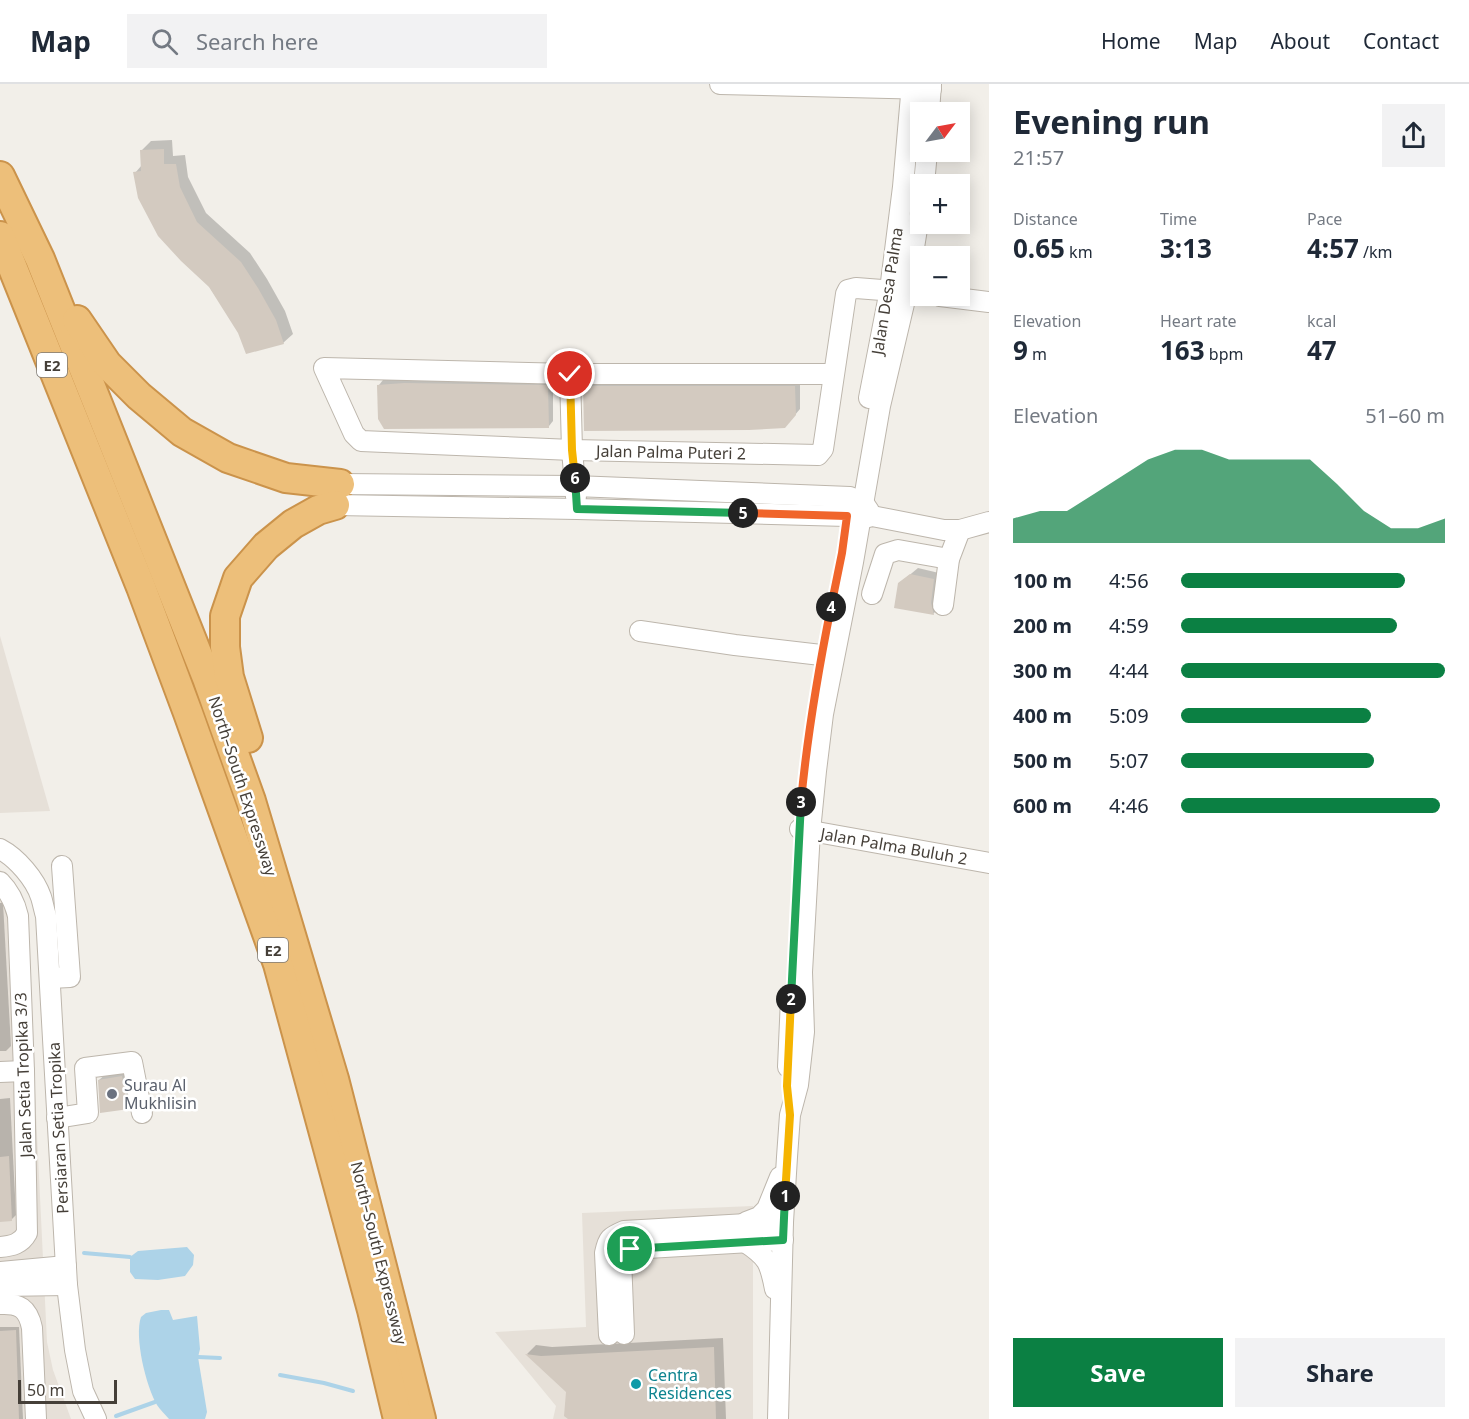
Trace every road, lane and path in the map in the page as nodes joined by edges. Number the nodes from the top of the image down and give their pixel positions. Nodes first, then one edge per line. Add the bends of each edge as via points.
1 (720, 84) edge
2 (921, 86) edge
3 (926, 102) edge
4 (0, 176) edge
5 (916, 234) edge
6 (0, 236) edge
7 (40, 259) junction
8 (0, 276) edge
9 (906, 291) edge
10 (970, 300) edge
11 (989, 302) edge
12 (570, 374) junction
13 (834, 374) junction
14 (572, 450) junction
15 (575, 486) junction
16 (104, 495) junction
17 (338, 495) junction
18 (577, 509) junction
19 (858, 510) junction
20 (989, 522) edge
21 (960, 530) junction
22 (949, 559) junction
23 (872, 594) dead end
24 (943, 605) dead end
25 (640, 631) dead end
26 (821, 656) junction
27 (805, 830) junction
28 (0, 849) edge
29 (989, 863) edge
30 (62, 866) dead end
31 (3, 884) edge
32 (50, 978) junction
33 (85, 1068) junction
34 (24, 1071) junction
35 (55, 1071) junction
36 (0, 1072) edge
37 (334, 1079) junction
38 (142, 1113) dead end
39 (57, 1118) junction
40 (787, 1157) junction
41 (783, 1231) junction
42 (742, 1233) junction
43 (0, 1247) edge
44 (0, 1272) edge
45 (66, 1276) junction
46 (20, 1278) junction
47 (0, 1286) edge
48 (0, 1304) edge
49 (781, 1318) junction
50 (617, 1334) dead end
51 (36, 1419) edge
52 (96, 1419) edge
53 (398, 1419) edge
54 (421, 1419) edge
55 (778, 1419) edge

1 - 2 street
2 - 3 street
2 - 9 street, Jalan Desa Palma via 903,187
4 - 7 highway, North–South Expressway / E2
5 - 9 street, Jalan Desa Palma
6 - 16 highway, North–South Expressway / E2
7 - 17 highway via 107,364 182,432 228,458
7 - 37 highway, North–South Expressway / E2 via 211,689 251,801
8 - 16 highway
9 - 13 street, Jalan Palma Puteri 2 via 849,290
9 - 19 street, Jalan Desa Palma
10 - 11 street
12 - 13 street
12 - 14 street
12 - 14 street, Jalan Palma Puteri 2 via 324,368 354,434 361,441
13 - 14 street, Jalan Palma Puteri 2 via 823,449 818,455
14 - 15 street
15 - 17 street
15 - 18 street
15 - 19 street
16 - 53 highway, North–South Expressway / E2 via 278,964
17 - 18 street
17 - 37 highway via 266,546 238,578 225,616 229,677 325,997 332,1033
18 - 19 street
19 - 21 street via 944,530
19 - 26 street via 842,553
19 - 27 street via 853,562
20 - 21 street
21 - 22 street
22 - 23 street via 898,550 885,554
22 - 24 street
25 - 26 street
26 - 27 street via 806,754
27 - 29 street, Jalan Palma Buluh 2
27 - 40 street via 804,1032
28 - 32 street, Persiaran Setia Tropika via 29,875 40,895 46,916
30 - 32 street via 70,977
31 - 34 street, Jalan Setia Tropika 3/3 via 18,916
32 - 35 street, Persiaran Setia Tropika
33 - 35 street
33 - 38 street via 132,1062
33 - 39 street via 88,1113
34 - 36 street
34 - 43 street, Jalan Setia Tropika 3/3 via 27,1233 19,1243
35 - 39 street, Persiaran Setia Tropika
37 - 54 highway, North–South Expressway / E2
39 - 45 street, Persiaran Setia Tropika
40 - 41 street
40 - 42 street via 767,1209
41 - 42 street
41 - 49 street
42 - 49 street via 771,1267
42 - 50 street via 624,1231 613,1236 607,1241 605,1253
44 - 46 street
45 - 46 street
45 - 52 street, Persiaran Setia Tropika via 83,1391
46 - 47 street
48 - 51 street via 18,1306 31,1322
49 - 55 street

